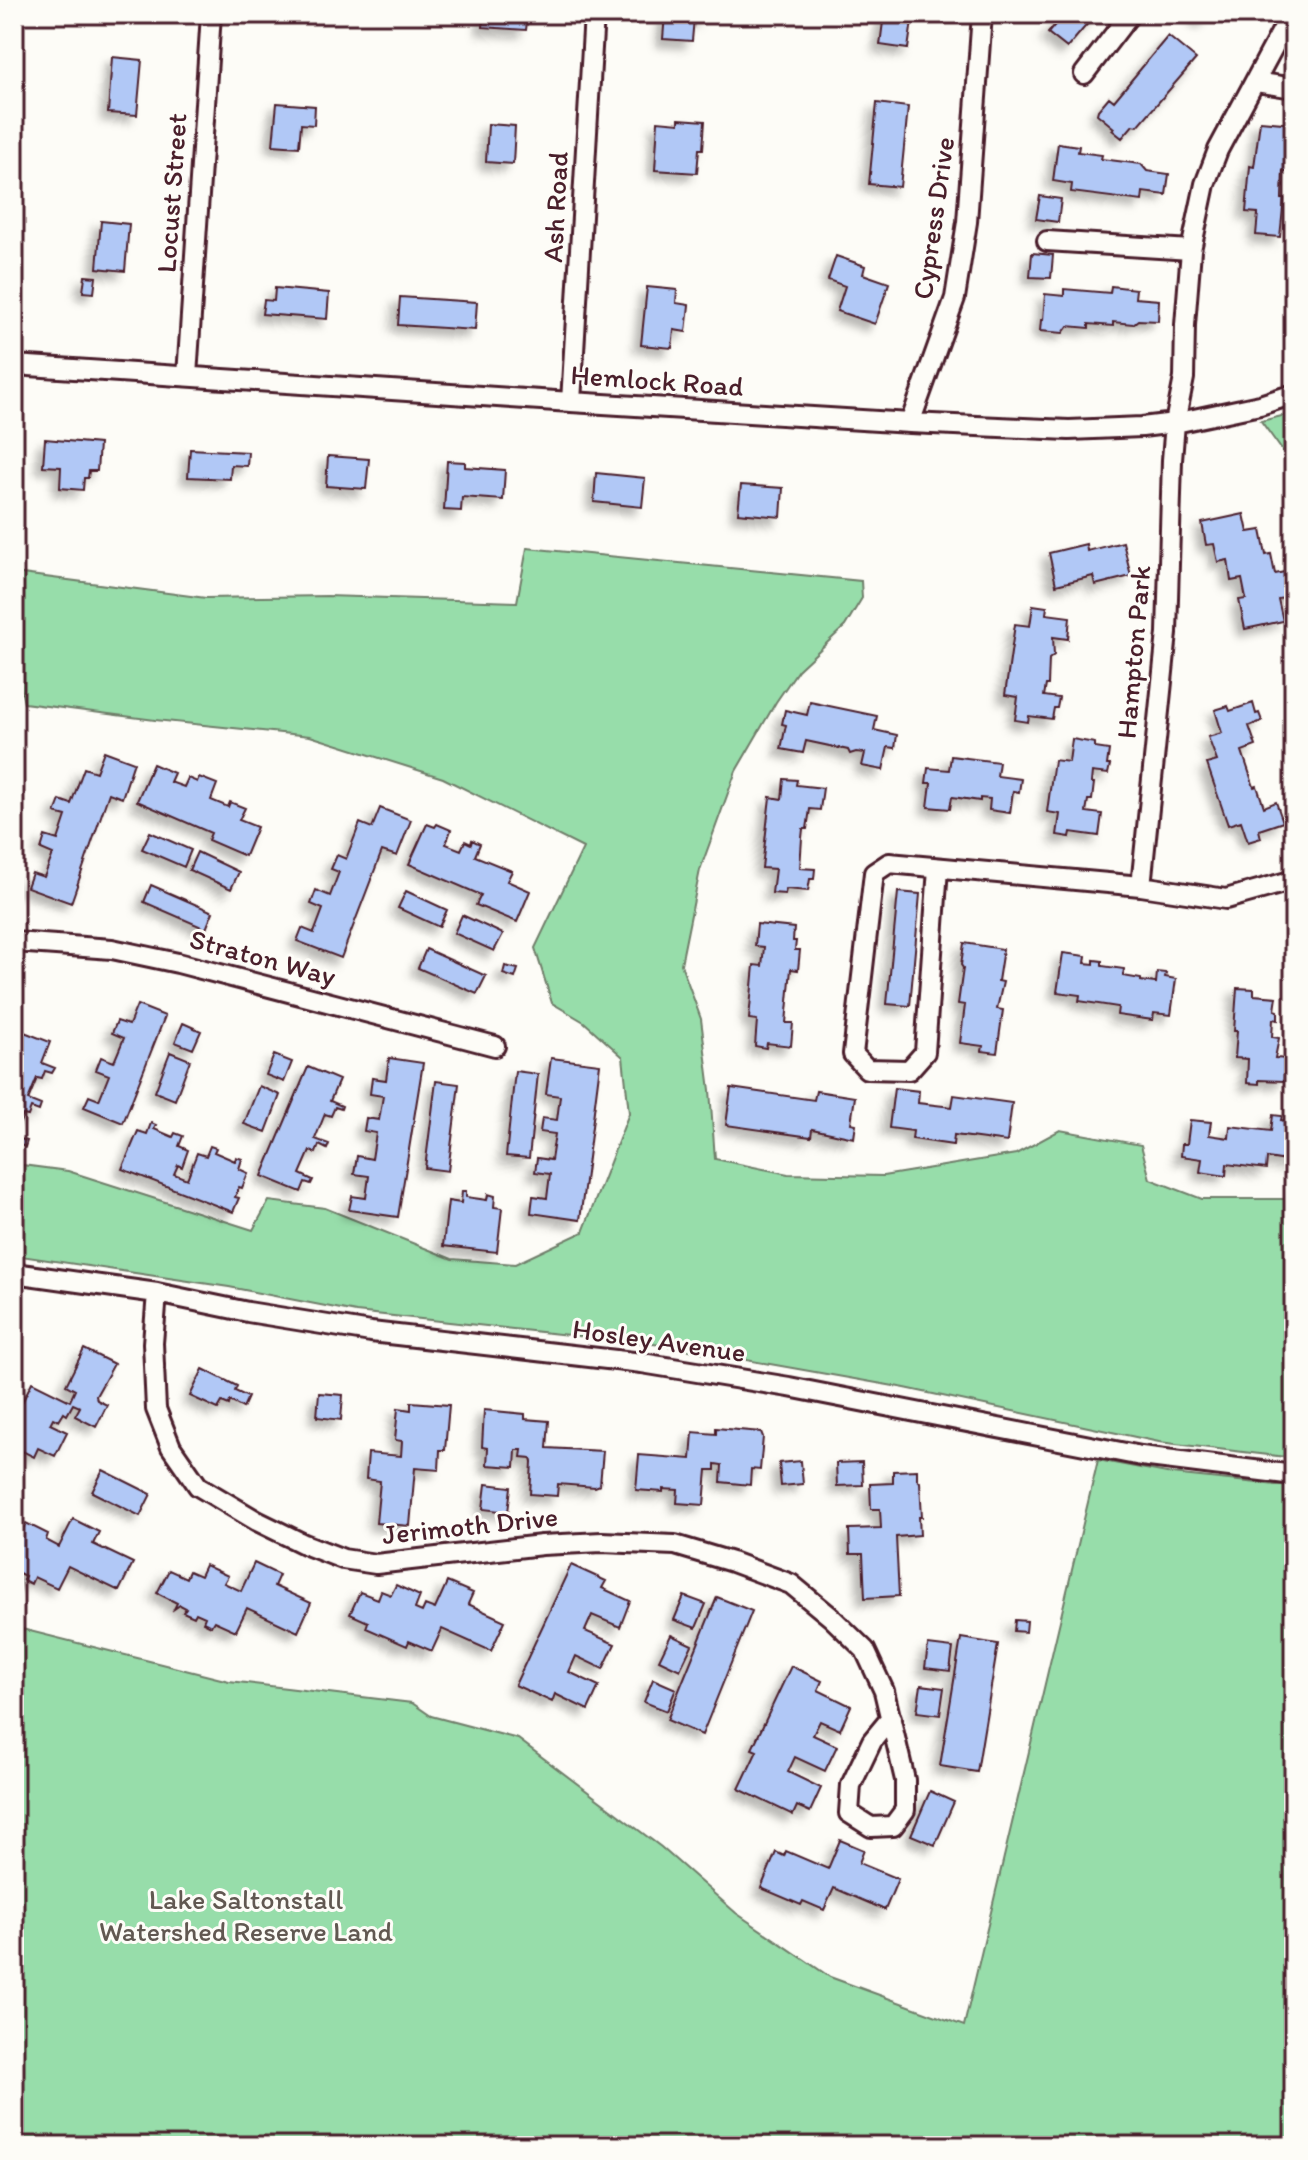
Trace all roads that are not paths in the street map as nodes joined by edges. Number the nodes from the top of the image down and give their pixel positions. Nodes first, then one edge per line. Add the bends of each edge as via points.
1 (211, 14) edge
2 (594, 14) edge
3 (982, 14) edge
4 (1130, 14) edge
5 (1291, 14) edge
6 (1084, 74) dead end
7 (1256, 82) junction
8 (1294, 88) edge
9 (1047, 241) dead end
10 (1191, 250) junction
11 (14, 365) edge
12 (187, 376) junction
13 (1294, 394) edge
14 (571, 402) junction
15 (910, 423) junction
16 (1175, 423) junction
17 (938, 868) junction
18 (1294, 880) edge
19 (1141, 886) junction
20 (14, 942) edge
21 (495, 1046) dead end
22 (14, 1273) edge
23 (157, 1293) junction
24 (1294, 1475) edge
25 (891, 1718) junction

1 - 12 street, Locust Street
2 - 14 street, Ash Road
3 - 15 street, Cypress Drive via 967,222 955,298
4 - 6 street
5 - 7 street, Hampton Park
7 - 8 street
7 - 10 street, Hampton Park via 1218,150
9 - 10 street
10 - 16 street, Hampton Park via 1184,378
11 - 12 street, Hemlock Road
12 - 14 street, Hemlock Road
13 - 16 street, Hemlock Road
14 - 15 street, Hemlock Road
15 - 16 street, Hemlock Road via 1069,430
16 - 19 street, Hampton Park via 1167,633
17 - 17 street via 889,863 874,873 853,1054 867,1069 909,1070 925,1052
17 - 19 street
18 - 19 street via 1226,899
20 - 21 street, Straton Way via 112,949 178,963
22 - 23 street, Hosley Avenue
23 - 24 street, Hosley Avenue via 371,1332 642,1363 1141,1456
23 - 25 street, Jerimoth Drive via 156,1409 171,1447 198,1486 257,1521 343,1559 376,1564 602,1542 675,1545 732,1562 791,1584 865,1650
25 - 25 street, Jerimoth Drive via 872,1741 851,1785 849,1813 871,1827 893,1826 905,1810 905,1780

